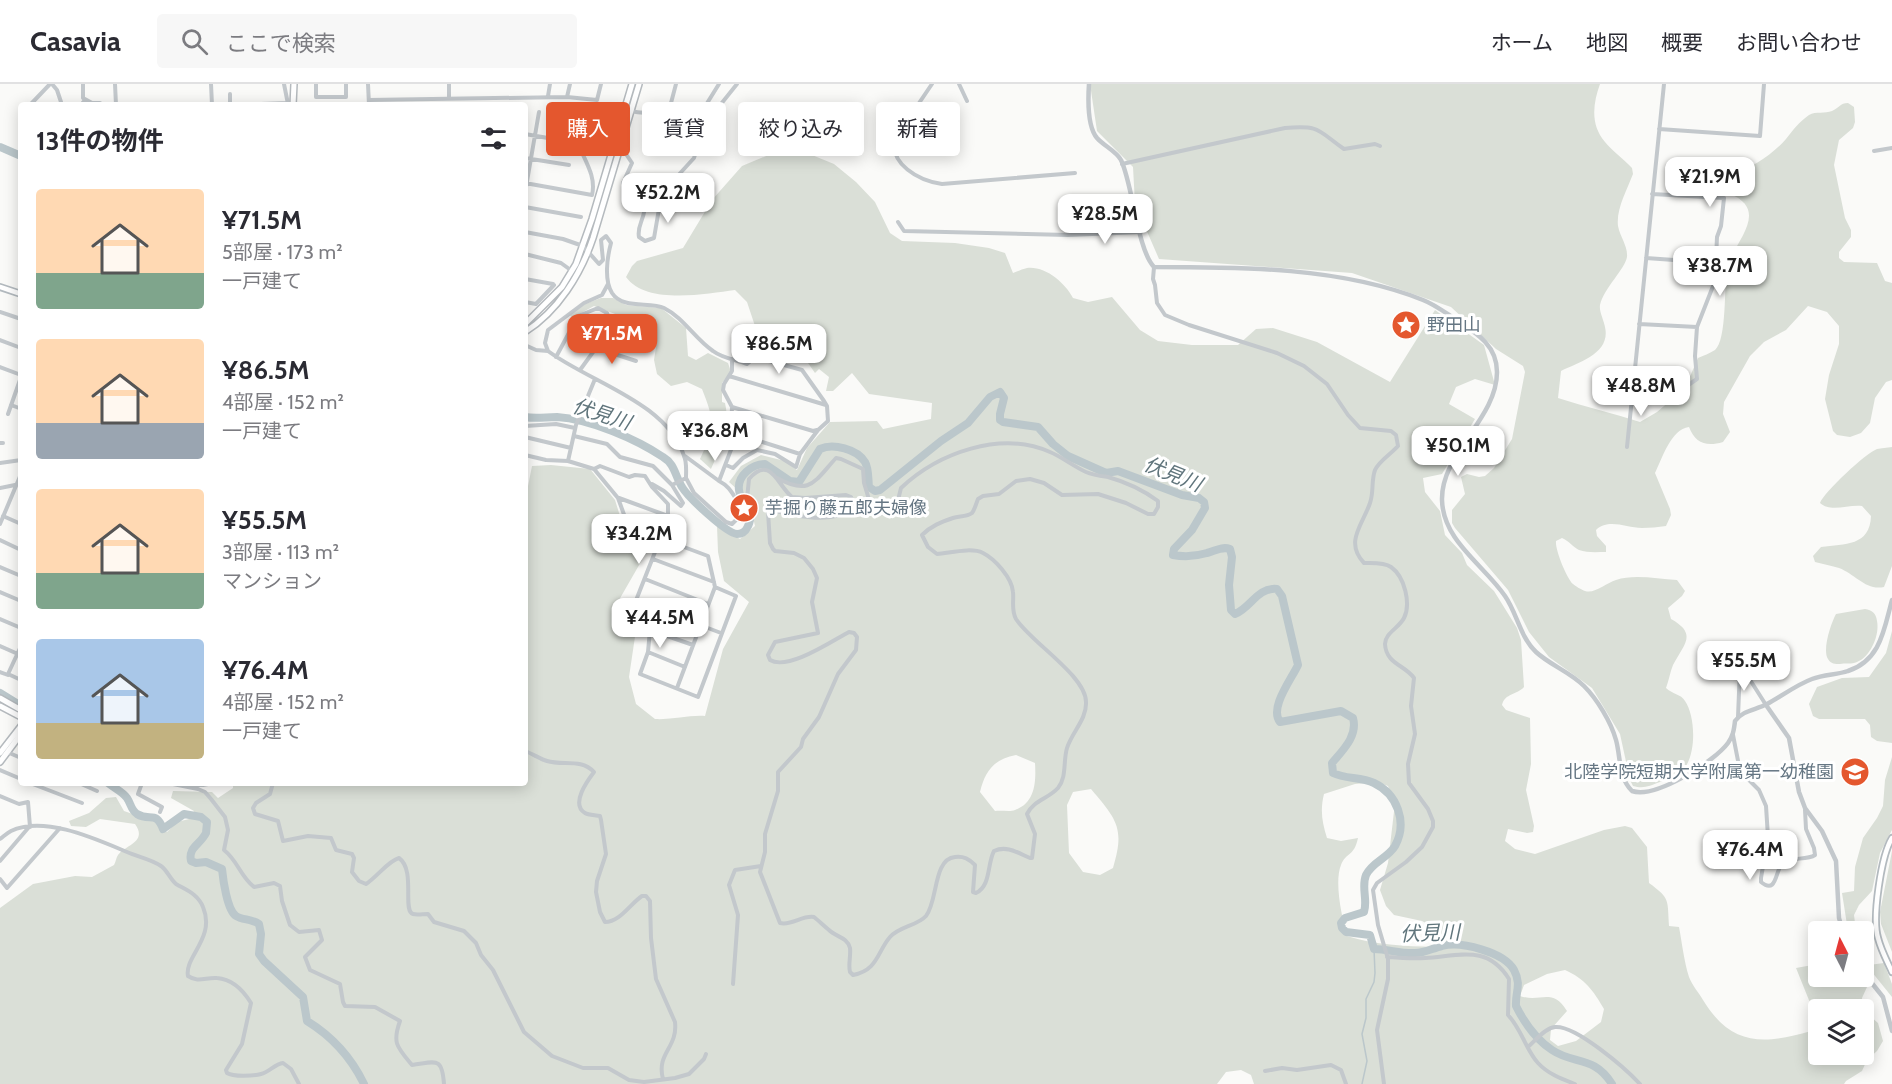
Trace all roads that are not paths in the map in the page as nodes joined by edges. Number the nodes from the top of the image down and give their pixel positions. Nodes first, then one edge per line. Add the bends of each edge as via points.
1 (51, 84) edge
2 (83, 84) edge
3 (115, 84) edge
4 (211, 84) edge
5 (284, 84) edge
6 (294, 84) edge
7 (316, 84) edge
8 (346, 84) edge
9 (368, 84) edge
10 (449, 84) edge
11 (550, 84) edge
12 (570, 84) edge
13 (601, 84) edge
14 (632, 84) edge
15 (639, 84) edge
16 (676, 84) edge
17 (719, 84) edge
18 (736, 84) edge
19 (932, 84) edge
20 (959, 84) edge
21 (1089, 84) edge
22 (1664, 84) edge
23 (1764, 84) edge
24 (230, 94) dead end
25 (548, 96) junction
26 (567, 97) junction
27 (449, 98) junction
28 (456, 98) junction
29 (86, 100) joint
30 (967, 101) dead end
31 (33, 102) edge
32 (61, 102) edge
33 (90, 102) edge
34 (116, 102) edge
35 (212, 102) edge
36 (230, 102) edge
37 (289, 102) edge
38 (290, 102) edge
39 (369, 102) edge
40 (455, 102) edge
41 (671, 102) edge
42 (707, 102) edge
43 (631, 111) junction
44 (539, 112) dead end
45 (642, 113) edge
46 (630, 114) edge
47 (1659, 129) junction
48 (528, 134) edge
49 (535, 135) junction
50 (546, 137) edge
51 (1380, 146) dead end
52 (1892, 148) edge
53 (1874, 151) dead end
54 (583, 156) edge
55 (618, 156) edge
56 (627, 156) edge
57 (528, 158) edge
58 (532, 159) junction
59 (1122, 164) junction
60 (569, 165) dead end
61 (1075, 173) dead end
62 (528, 175) edge
63 (528, 183) edge
64 (1652, 194) junction
65 (528, 208) edge
66 (581, 217) dead end
67 (898, 222) dead end
68 (1141, 232) junction
69 (528, 233) edge
70 (583, 246) junction
71 (588, 251) junction
72 (528, 255) edge
73 (1646, 258) junction
74 (1716, 263) junction
75 (1154, 267) junction
76 (572, 272) junction
77 (528, 280) edge
78 (609, 284) junction
79 (0, 287) edge
80 (18, 293) edge
81 (528, 303) edge
82 (0, 312) edge
83 (18, 318) edge
84 (528, 321) edge
85 (1639, 324) junction
86 (1697, 327) junction
87 (528, 330) edge
88 (0, 340) edge
89 (528, 346) edge
90 (18, 347) edge
91 (596, 348) junction
92 (548, 351) junction
93 (556, 357) junction
94 (732, 359) junction
95 (636, 361) dead end
96 (0, 369) edge
97 (580, 370) junction
98 (18, 375) edge
99 (729, 376) junction
100 (595, 379) junction
101 (18, 385) edge
102 (1633, 388) junction
103 (11, 405) junction
104 (827, 406) junction
105 (732, 407) junction
106 (18, 408) edge
107 (8, 414) dead end
108 (528, 426) edge
109 (576, 426) junction
110 (818, 430) junction
111 (737, 434) junction
112 (574, 436) junction
113 (528, 438) edge
114 (1627, 447) dead end
115 (571, 448) junction
116 (800, 454) junction
117 (528, 456) edge
118 (685, 456) junction
119 (18, 460) edge
120 (568, 461) junction
121 (0, 463) edge
122 (726, 465) junction
123 (594, 469) junction
124 (777, 478) junction
125 (685, 479) junction
126 (719, 481) junction
127 (651, 484) junction
128 (673, 484) junction
129 (18, 486) edge
130 (0, 488) edge
131 (618, 498) junction
132 (742, 506) junction
133 (2, 515) edge
134 (669, 516) junction
135 (18, 523) edge
136 (0, 524) edge
137 (661, 538) junction
138 (0, 540) edge
139 (18, 549) edge
140 (653, 559) junction
141 (0, 567) edge
142 (18, 575) edge
143 (645, 579) junction
144 (714, 584) junction
145 (0, 592) edge
146 (18, 600) edge
147 (1892, 600) edge
148 (637, 601) junction
149 (709, 604) junction
150 (0, 619) edge
151 (701, 625) junction
152 (18, 627) edge
153 (650, 630) junction
154 (721, 633) junction
155 (693, 645) junction
156 (0, 646) edge
157 (18, 650) edge
158 (648, 652) junction
159 (1733, 653) dead end
160 (18, 654) edge
161 (685, 667) junction
162 (1740, 667) junction
163 (0, 672) edge
164 (8, 674) junction
165 (18, 679) edge
166 (677, 688) junction
167 (0, 699) edge
168 (1766, 705) junction
169 (0, 706) edge
170 (18, 708) edge
171 (18, 715) edge
172 (1738, 717) junction
173 (18, 730) edge
174 (1733, 735) junction
175 (18, 738) edge
176 (7, 752) junction
177 (528, 752) edge
178 (0, 753) edge
179 (18, 757) edge
180 (0, 762) edge
181 (0, 770) edge
182 (18, 778) edge
183 (38, 786) edge
184 (87, 786) edge
185 (141, 786) edge
186 (184, 786) edge
187 (272, 786) edge
188 (97, 790) dead end
189 (1, 798) edge
190 (82, 802) dead end
191 (1805, 808) junction
192 (160, 812) dead end
193 (29, 827) junction
194 (61, 828) junction
195 (1892, 838) edge
196 (0, 839) edge
197 (0, 861) edge
198 (761, 866) junction
199 (0, 879) edge
200 (1840, 921) edge
201 (1387, 957) junction
202 (1892, 972) edge
203 (733, 984) dead end
204 (1874, 986) edge
205 (1892, 1031) edge
206 (1529, 1046) junction
207 (706, 1054) dead end
208 (1265, 1071) dead end
209 (663, 1079) junction
210 (299, 1084) edge
211 (444, 1084) edge
212 (1346, 1084) edge
213 (1384, 1084) edge
214 (1575, 1084) edge
215 (1640, 1084) edge

1 - 31 street
1 - 32 street
2 - 29 street
3 - 34 street
4 - 35 street
5 - 37 street
6 - 38 main road
7 - 8 street via 316,97 346,97
9 - 39 street
10 - 27 street
11 - 25 street
12 - 26 street
13 - 26 street via 597,99
14 - 70 main road
15 - 43 main road
16 - 41 street
17 - 42 street
18 - 56 street via 705,124 694,158 660,203 654,238 645,241 638,231 646,208 643,196 623,183 632,163
19 - 61 street via 893,146 899,161 910,171 931,183 942,184
20 - 30 street
21 - 59 street via 1093,131
22 - 47 street
23 - 47 street via 1760,136
24 - 36 street
25 - 26 street
25 - 28 street
27 - 28 street
27 - 39 street
28 - 40 street
29 - 33 street
43 - 45 street
43 - 46 main road
44 - 49 street
47 - 64 street
48 - 49 street
49 - 50 street
49 - 58 street
51 - 59 street via 1344,149 1323,132 1306,126
52 - 53 street
54 - 63 street via 595,184 592,195
55 - 71 main road
57 - 58 street
58 - 60 street
58 - 62 street
59 - 68 street
64 - 73 street
64 - 74 street via 1724,198
65 - 66 street
67 - 68 street via 904,231 1068,235
68 - 75 street
69 - 70 street
70 - 71 street
70 - 76 main road
71 - 78 street via 599,264 603,260 602,240 608,237
71 - 87 main road via 559,301
72 - 76 street via 561,263
73 - 74 street
73 - 85 street
74 - 86 street via 1715,281
75 - 174 street via 1296,272 1368,283 1424,300 1481,337 1495,357 1497,382 1446,476 1442,499 1452,534 1504,595 1534,650 1590,693 1613,732 1624,780 1632,790 1645,792 1683,778 1718,753
75 - 201 street via 1157,303 1166,315 1305,366 1327,384 1360,428 1382,428 1398,440 1398,446 1375,470 1371,502 1354,540 1364,563 1390,567 1396,572 1407,599 1402,621 1385,643 1391,660 1414,678 1415,734 1408,764 1409,783 1428,809 1433,827 1422,847 1373,890
76 - 84 main road
77 - 81 street via 554,285 536,304
78 - 92 street via 602,295 584,303 548,330
78 - 94 street via 613,295 621,300 667,310 712,351
79 - 80 main road
82 - 83 street
85 - 86 street
85 - 102 street
86 - 102 street via 1697,379 1681,390
88 - 90 street
89 - 92 street
91 - 93 street via 609,319 598,308 578,316
91 - 95 street
91 - 97 street
92 - 93 street
93 - 97 street
94 - 99 street
94 - 104 street via 747,364 755,357 802,370
96 - 98 street
97 - 100 street
99 - 104 street
99 - 105 street via 723,390
100 - 109 street
100 - 118 street via 646,409 670,431
101 - 103 street
102 - 114 street
103 - 106 street
103 - 107 street
104 - 110 street via 828,421
105 - 110 street
105 - 111 street via 732,432
108 - 109 street
109 - 112 street
110 - 116 street
111 - 116 street
111 - 122 street
112 - 115 street
112 - 128 street via 607,444 620,457 653,466
113 - 115 street
115 - 120 street
116 - 122 street via 796,466 776,454 757,450 733,468
117 - 120 street
118 - 125 street
118 - 126 street
119 - 121 street
120 - 123 street
122 - 126 street
123 - 127 street via 600,466 630,477 645,477
123 - 131 street
124 - 132 street via 770,472 758,471 749,479 747,499
124 - 198 street via 792,497 846,495 855,508 836,516 768,512 772,549 804,558 817,578 812,602 818,633 775,642 768,655 770,660 782,663 817,651 849,632 854,633 858,643 832,683 814,726 797,753 778,772 778,791 765,834
124 - 198 street via 795,487 807,486 836,458 841,459 863,469 874,516 896,508 901,488 937,463 975,448 1006,443 1049,451 1088,472 1144,490 1158,501 1158,507 1154,514 1148,514 1098,494 1062,495 1030,479 1016,481 999,495 983,496 969,515 939,523 922,535 937,554 975,550 1000,568 1012,586 1017,619 1066,668 1086,696 1086,710 1066,750 1059,787 1036,802 1027,814 1035,834 1032,858 1009,849 994,851 986,884 976,893 975,866 965,857 950,857 939,872 932,906 924,918 894,933 877,960 853,975 845,939 831,933 814,917 780,923 763,882
125 - 128 street
125 - 132 street via 694,493 726,522 736,521
126 - 132 street via 730,488
127 - 128 street via 681,507 683,503
127 - 134 street via 668,504
129 - 130 street
129 - 133 street
131 - 134 street
131 - 137 street via 633,528
133 - 135 street
133 - 136 street
134 - 137 street
137 - 140 street
137 - 144 street via 708,556
138 - 139 street
140 - 143 street
140 - 144 street
141 - 142 street
143 - 148 street
143 - 149 street
144 - 149 street
144 - 154 street via 736,596
145 - 146 street
147 - 168 street via 1882,638 1869,660 1847,672 1814,678
148 - 151 street
148 - 153 street via 634,612
149 - 151 street
150 - 152 street
151 - 154 street
151 - 155 street
153 - 155 street
153 - 158 street
154 - 166 street via 698,697
155 - 161 street
156 - 157 street
158 - 161 street
158 - 166 street via 640,674
159 - 162 street
160 - 164 street
161 - 166 street
162 - 168 street
162 - 172 street
163 - 164 street
164 - 165 street
167 - 170 main road
168 - 172 street
168 - 191 street via 1789,738
169 - 171 main road
172 - 174 street
173 - 178 main road
174 - 191 street via 1740,771 1759,790 1766,806 1768,837 1761,878 1764,885 1774,883 1782,864 1815,855 1806,829
175 - 176 main road
176 - 179 street
176 - 180 main road
177 - 209 street via 545,761 581,764 594,772 579,801 586,814 600,816 601,820 606,854 596,892 605,922 617,918 642,896 650,901 656,979 676,1030 661,1061
181 - 182 street
183 - 190 street
184 - 188 street
185 - 192 street via 138,794 162,807
186 - 211 street via 205,792 222,812 228,830 224,850 234,858 249,883 280,886 290,925 299,932 319,930 322,940 305,957 310,970 340,984 345,1006 375,1007 400,1021 395,1036 398,1047 412,1065 440,1064
187 - 209 street via 270,795 253,808 257,816 278,821 283,841 308,836 331,838 336,850 352,854 352,872 366,884 394,859 403,861 408,874 409,912 428,914 434,922 459,929 470,937 493,969 524,1032 540,1047 565,1062 591,1069 608,1068 636,1082
189 - 193 street via 19,804 28,802
191 - 200 street via 1822,831 1836,861
193 - 194 street
193 - 196 street via 11,831
193 - 197 street
194 - 199 street via 7,888
194 - 210 street via 161,866 174,882 197,898 204,910 204,936 188,976 229,981 251,1003 242,1044 227,1073 262,1074 283,1063
195 - 202 main road via 1885,854 1875,915 1878,939
198 - 203 street via 735,870 729,885 738,915
201 - 206 street via 1476,954 1496,963 1509,979 1508,1015
201 - 213 street via 1388,979 1377,1030
204 - 205 street via 1882,997
206 - 214 street via 1546,1070
206 - 215 street via 1546,1031 1560,1027 1583,1038 1625,1068
207 - 209 street via 689,1074
208 - 212 street via 1331,1065 1341,1070

